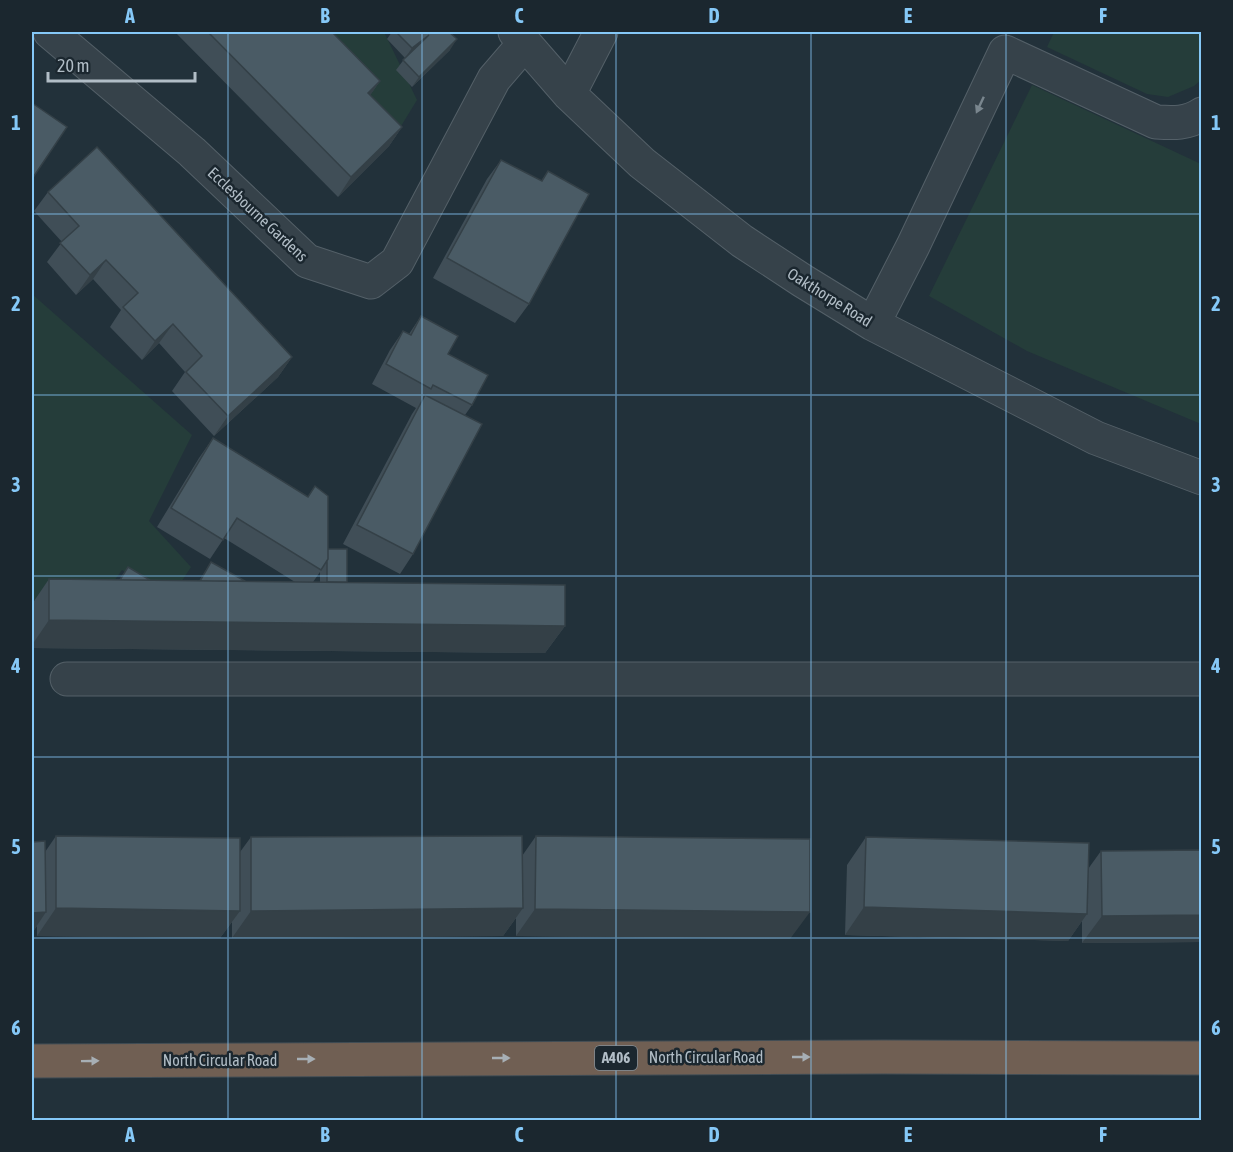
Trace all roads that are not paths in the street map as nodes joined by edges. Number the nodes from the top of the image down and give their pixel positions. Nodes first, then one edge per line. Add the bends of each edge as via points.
1 (50, 32) edge
2 (601, 32) edge
3 (520, 38) edge
4 (569, 94) junction
5 (1202, 114) edge
6 (873, 324) junction
7 (1202, 478) edge
8 (66, 679) dead end
9 (1202, 680) edge
10 (1202, 1058) edge
11 (32, 1062) edge

1 - 3 street, Ecclesbourne Gardens via 192,152 307,261 371,282 397,261
2 - 4 street
3 - 4 street, Oakthorpe Road
4 - 6 street, Oakthorpe Road via 642,163 742,241
5 -> 6 street via 1180,123 1156,122 1005,52
6 - 7 street, Oakthorpe Road via 1096,438
8 - 9 street
11 -> 10 highway, North Circular Road / A406

